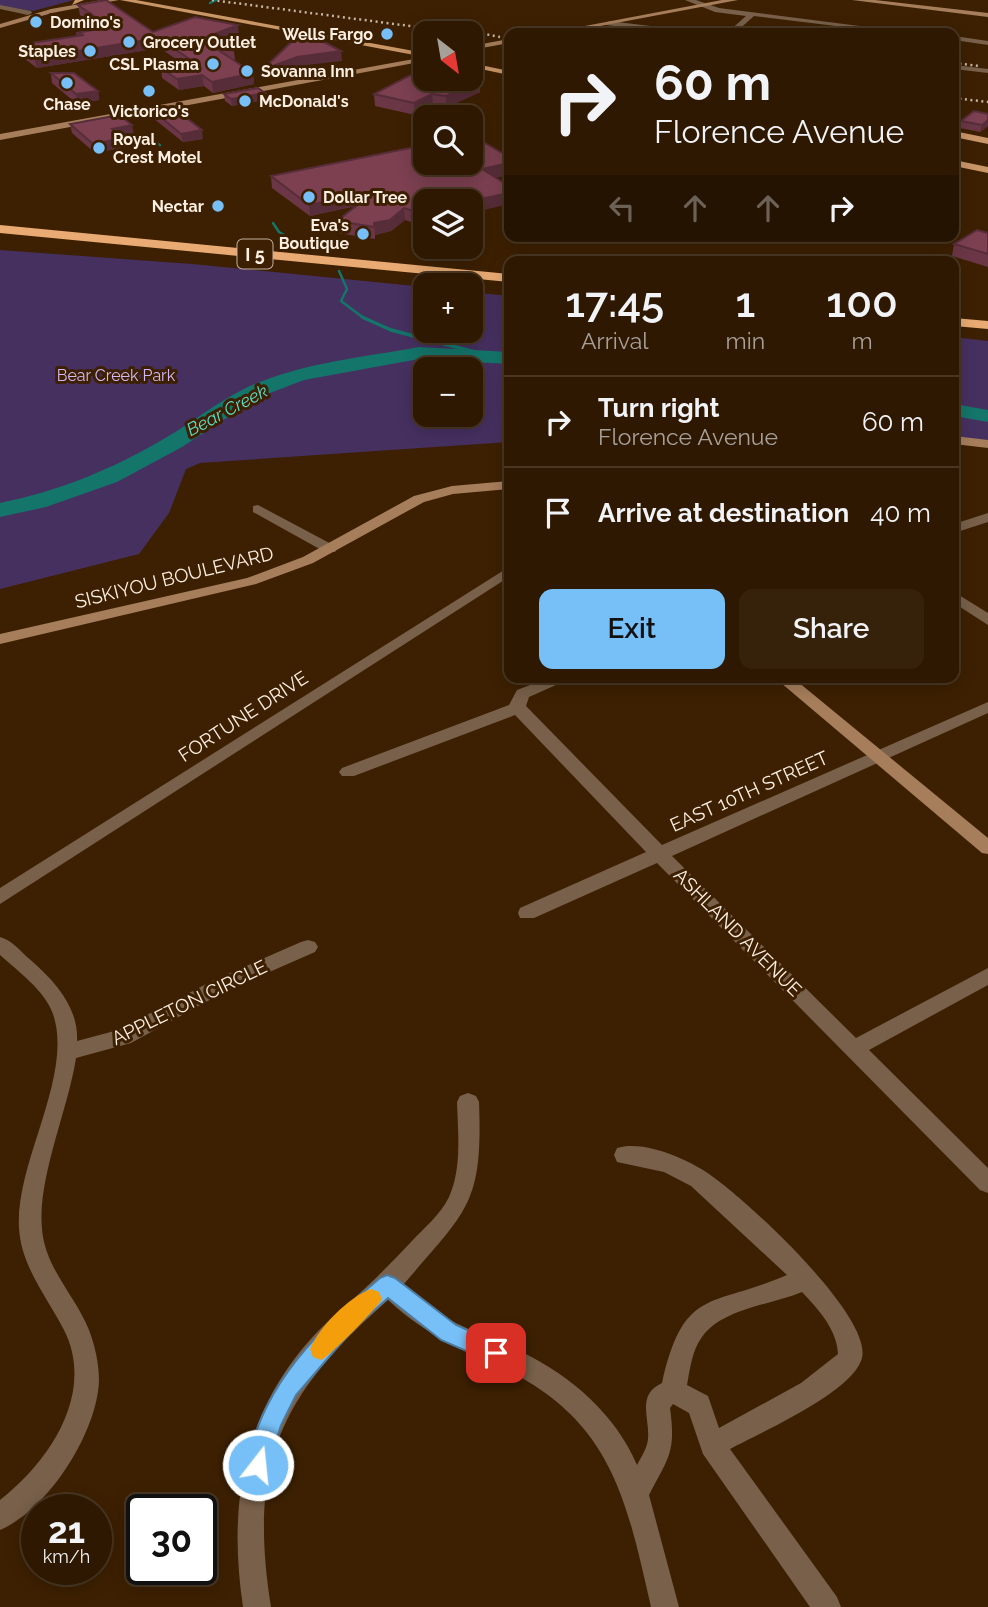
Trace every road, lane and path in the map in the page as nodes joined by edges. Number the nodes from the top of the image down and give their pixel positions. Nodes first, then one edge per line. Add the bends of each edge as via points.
1 (93, 0) edge
2 (115, 0) edge
3 (124, 0) edge
4 (144, 0) edge
5 (689, 0) edge
6 (734, 0) edge
7 (856, 0) edge
8 (78, 1) edge
9 (703, 6) junction
10 (0, 7) edge
11 (188, 10) junction
12 (28, 12) junction
13 (752, 14) junction
14 (988, 15) edge
15 (0, 20) edge
16 (609, 23) junction
17 (0, 26) edge
18 (580, 28) edge
19 (650, 28) edge
20 (737, 28) edge
21 (868, 28) edge
22 (312, 35) junction
23 (959, 39) edge
24 (504, 42) edge
25 (336, 43) junction
26 (988, 43) edge
27 (378, 45) junction
28 (483, 46) edge
29 (413, 55) edge
30 (411, 58) joint
31 (413, 60) edge
32 (959, 67) edge
33 (483, 70) edge
34 (988, 71) edge
35 (320, 74) junction
36 (504, 74) edge
37 (279, 87) junction
38 (4, 134) edge
39 (959, 135) edge
40 (988, 141) edge
41 (959, 164) edge
42 (988, 170) edge
43 (0, 223) edge
44 (0, 229) edge
45 (504, 272) edge
46 (504, 278) edge
47 (959, 315) edge
48 (988, 318) edge
49 (959, 322) edge
50 (988, 325) edge
51 (959, 441) edge
52 (988, 444) edge
53 (959, 450) edge
54 (988, 453) edge
55 (504, 485) edge
56 (471, 487) junction
57 (504, 490) edge
58 (258, 509) dead end
59 (988, 517) edge
60 (959, 527) edge
61 (330, 549) junction
62 (504, 574) edge
63 (959, 600) edge
64 (988, 620) edge
65 (0, 639) edge
66 (550, 683) edge
67 (789, 683) edge
68 (518, 708) junction
69 (988, 708) edge
70 (878, 757) junction
71 (348, 772) dead end
72 (988, 848) edge
73 (659, 854) junction
74 (0, 897) edge
75 (527, 913) dead end
76 (0, 944) edge
77 (308, 947) dead end
78 (988, 976) edge
79 (855, 1048) junction
80 (69, 1052) junction
81 (468, 1102) dead end
82 (625, 1155) dead end
83 (988, 1183) edge
84 (805, 1278) junction
85 (387, 1285) junction
86 (673, 1391) junction
87 (712, 1444) junction
88 (637, 1491) junction
89 (0, 1517) edge
90 (257, 1607) edge
91 (664, 1607) edge
92 (827, 1607) edge

1 - 8 main road
2 - 17 main road
3 - 11 main road
4 - 11 main road
5 - 9 street
6 - 9 main road
7 - 14 main road
8 - 12 main road
9 - 13 street
9 - 16 main road
10 - 12 street
11 - 22 main road
12 - 15 main road
13 - 20 street
13 - 21 street
16 - 18 main road
16 - 19 street
22 - 25 main road
22 - 27 main road
23 - 26 street
24 - 28 main road
25 - 27 main road
25 - 30 main road
27 - 29 main road
30 - 35 main road
31 - 37 main road
32 - 34 street
33 - 36 main road
35 - 37 main road
35 - 38 main road
37 - 38 main road
39 - 40 main road
41 - 42 main road
43 - 45 highway, I 5
44 - 46 highway, I 5
47 - 48 highway
49 - 50 highway
51 - 52 main road
53 - 54 main road
55 - 56 main road, SISKIYOU BOULEVARD
56 - 57 main road
56 - 61 main road, SISKIYOU BOULEVARD via 418,499
58 - 61 street
59 - 60 street
61 - 65 main road, SISKIYOU BOULEVARD via 251,581
62 - 74 street, FORTUNE DRIVE
63 - 64 street
66 - 68 street via 523,694
67 - 70 main road
68 - 71 street
68 - 73 street, ASHLAND AVENUE
69 - 70 street, EAST 10TH STREET
70 - 72 main road
70 - 73 street, EAST 10TH STREET
73 - 75 street, EAST 10TH STREET
73 - 79 street, ASHLAND AVENUE
76 - 80 street via 36,976 64,1015
77 - 80 street, APPLETON CIRCLE via 219,986 124,1037
78 - 79 street
79 - 83 street, ASHLAND AVENUE
80 - 89 street via 34,1177 30,1237 37,1259 78,1333 86,1360 85,1386 71,1435 56,1462
81 - 85 street via 467,1174 457,1203
82 - 84 street via 656,1159 699,1179
84 - 86 street via 778,1292 707,1315 694,1326 684,1345
84 - 87 street via 841,1321 852,1342 851,1357 828,1381
85 - 88 street via 448,1332 520,1364 570,1395 616,1447
85 - 90 street via 346,1320 288,1387 271,1422 250,1504 250,1576
86 - 87 street via 698,1405
86 - 88 street via 657,1405 658,1452
87 - 92 street
88 - 91 street

